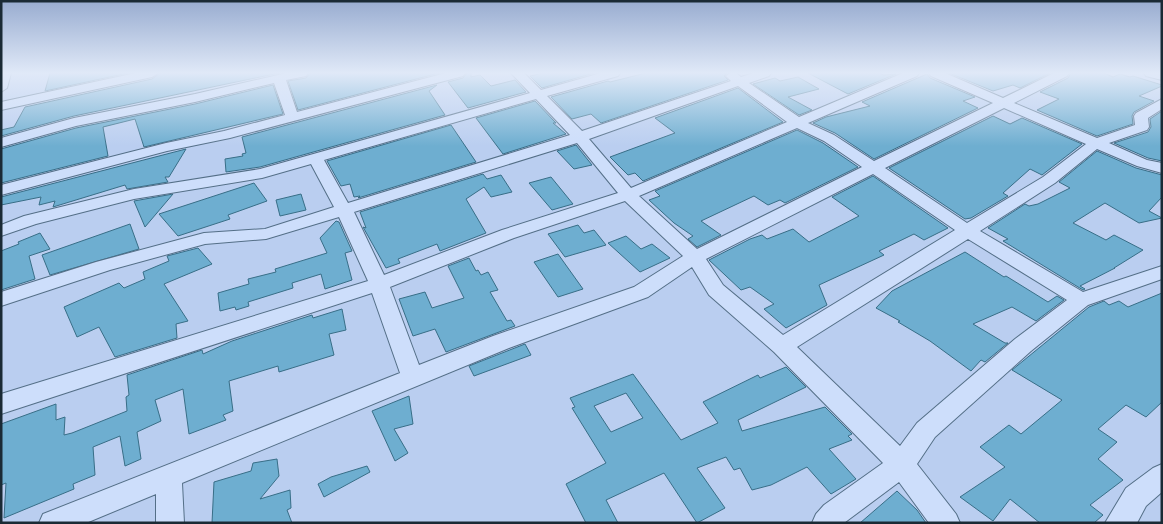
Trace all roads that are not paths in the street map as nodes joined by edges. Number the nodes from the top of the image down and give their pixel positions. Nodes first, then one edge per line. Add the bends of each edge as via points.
1 (40, 97) edge
2 (197, 97) edge
3 (285, 97) edge
4 (367, 97) edge
5 (526, 97) edge
6 (541, 97) edge
7 (681, 97) edge
8 (762, 97) edge
9 (857, 97) edge
10 (991, 97) edge
11 (1012, 97) edge
12 (1002, 102) junction
13 (1162, 103) edge
14 (1, 106) edge
15 (292, 117) junction
16 (798, 123) junction
17 (580, 137) junction
18 (1096, 142) junction
19 (1, 143) edge
20 (315, 158) junction
21 (874, 167) junction
22 (1162, 168) edge
23 (1, 190) edge
24 (628, 194) junction
25 (344, 210) junction
26 (1, 230) edge
27 (966, 230) junction
28 (695, 257) junction
29 (1162, 272) edge
30 (379, 284) junction
31 (1, 299) edge
32 (1081, 300) junction
33 (782, 346) junction
34 (413, 379) junction
35 (1, 404) edge
36 (902, 464) junction
37 (169, 475) junction
38 (1162, 476) edge
39 (1124, 522) edge
40 (53, 523) edge
41 (170, 523) edge
42 (826, 523) edge
43 (946, 523) edge

1 - 14 street
2 - 19 street via 74,122
3 - 15 street
4 - 15 street
5 - 20 street
6 - 17 street
7 - 17 street
8 - 16 street
9 - 16 street
10 - 12 street
11 - 12 street
12 - 18 street
12 - 21 street
13 - 18 street via 1141,116 1142,128
15 - 23 street
16 - 21 street via 829,138
16 - 24 street
17 - 24 street
17 - 25 street
18 - 22 street via 1142,163
18 - 27 street via 1049,180
20 - 25 street
20 - 26 street via 262,173 134,194
21 - 27 street
21 - 28 street
24 - 28 street
24 - 30 street via 508,234
25 - 30 street
25 - 31 street via 266,234 204,239 103,266
27 - 32 street
27 - 33 street
28 - 33 street via 716,290
28 - 34 street via 641,292 501,342
29 - 32 street
30 - 34 street
30 - 35 street
32 - 36 street via 1023,345 926,430
33 - 36 street
34 - 37 street
36 - 42 street
36 - 43 street
37 - 40 street
37 - 41 street
38 - 39 street via 1136,497

